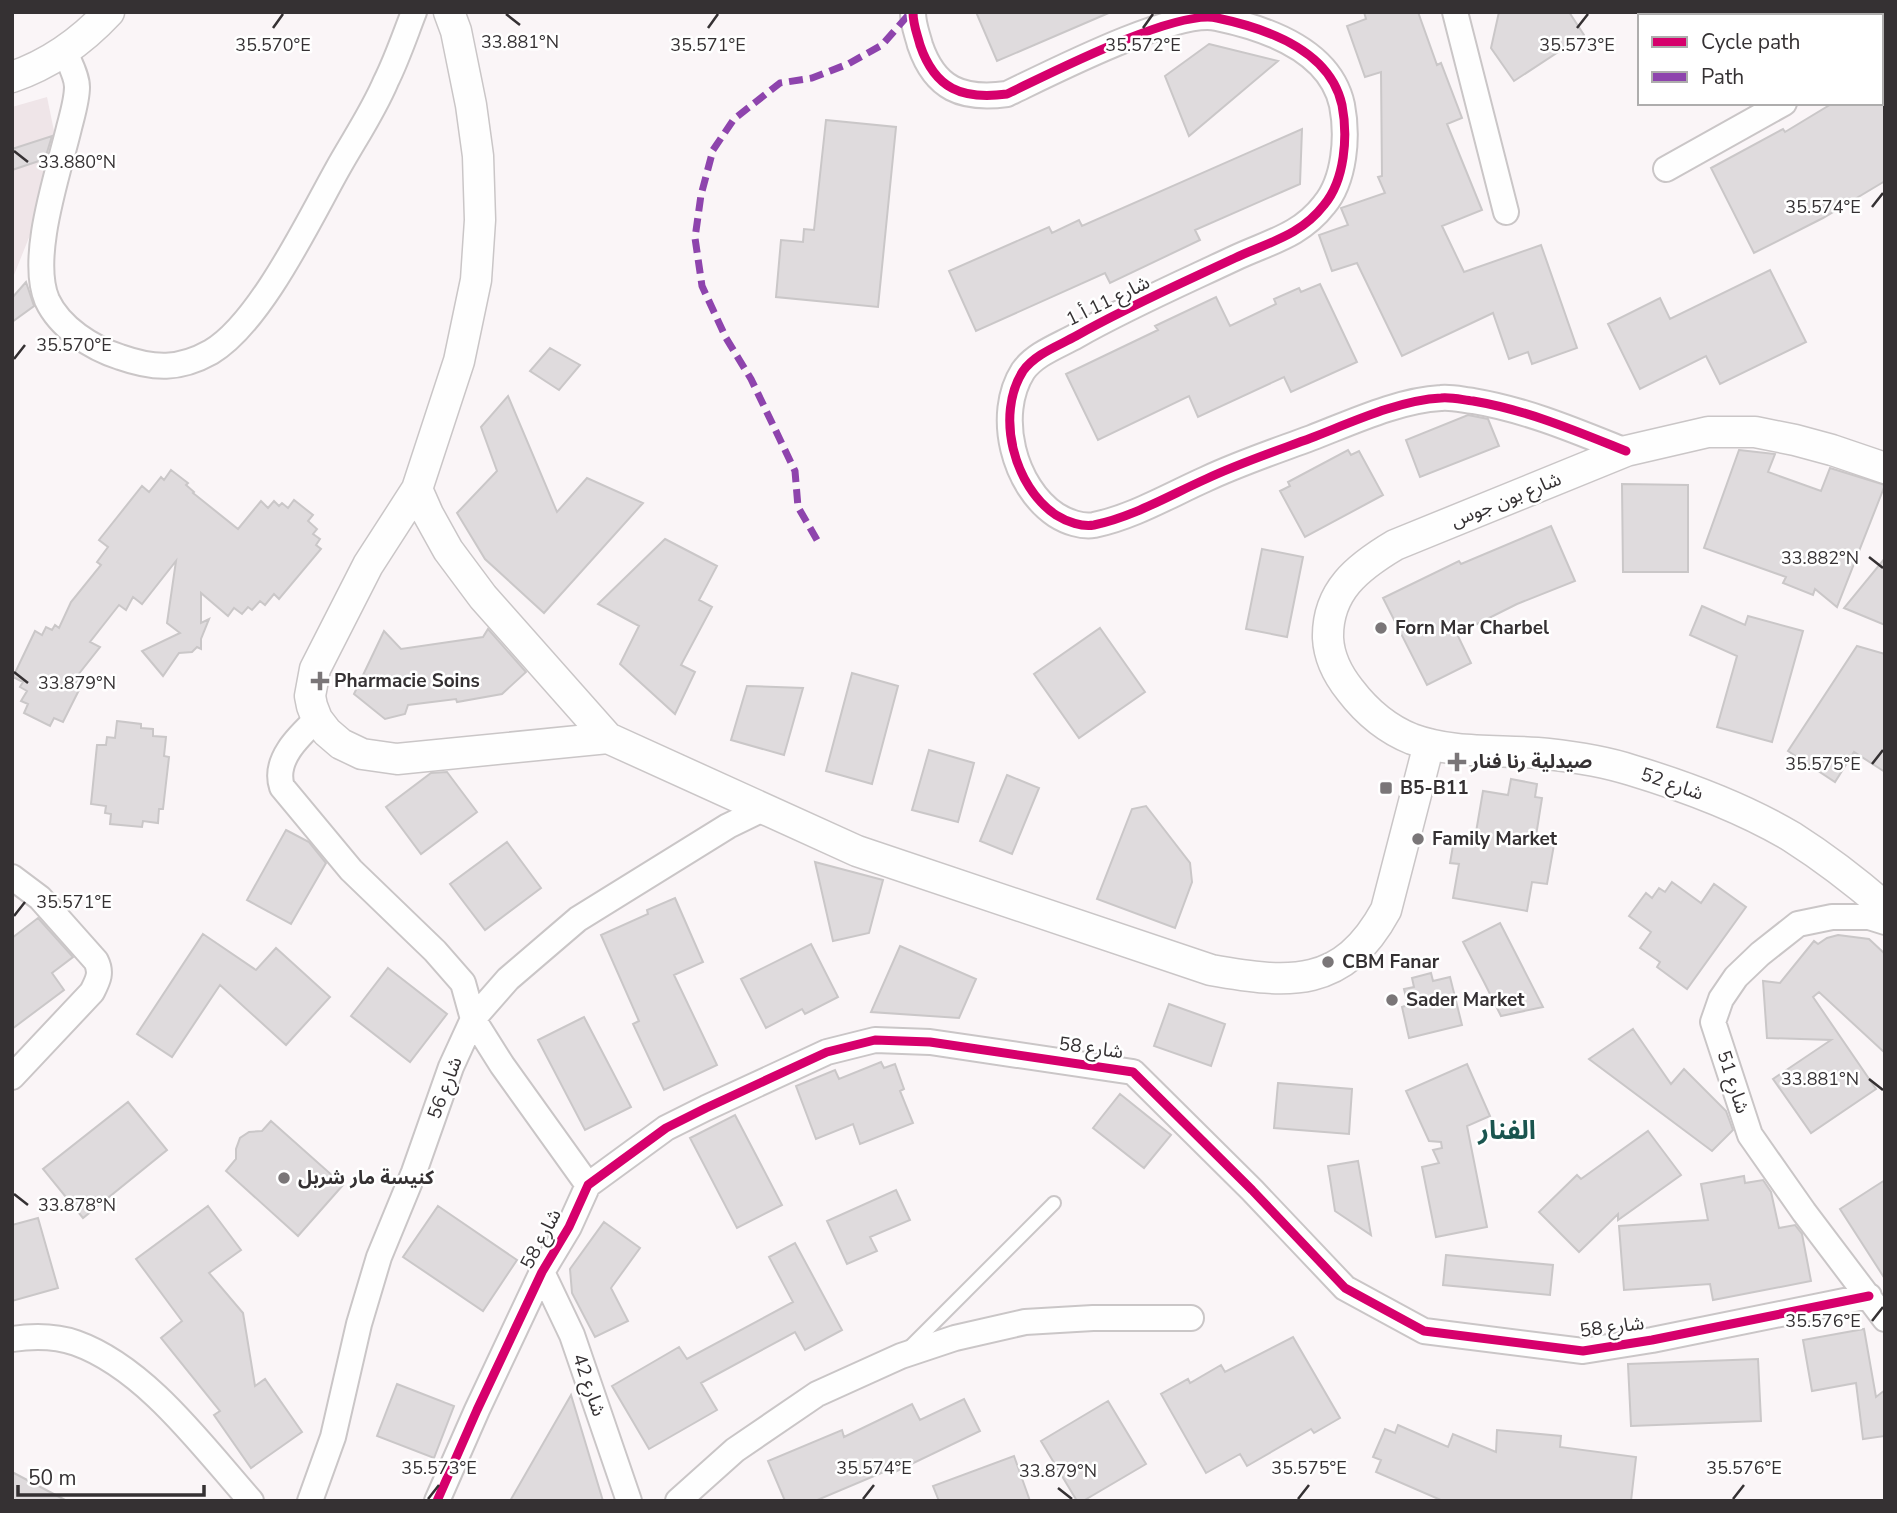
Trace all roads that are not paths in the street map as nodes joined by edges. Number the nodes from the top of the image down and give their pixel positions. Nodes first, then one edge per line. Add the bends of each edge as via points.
1 (108, 12) edge
2 (414, 12) edge
3 (449, 12) edge
4 (913, 12) edge
5 (1455, 12) edge
6 (65, 52) junction
7 (12, 77) edge
8 (1780, 105) edge
9 (1666, 169) dead end
10 (1506, 212) dead end
11 (1626, 451) junction
12 (1885, 468) edge
13 (417, 489) junction
14 (317, 719) junction
15 (608, 738) junction
16 (1429, 744) junction
17 (763, 809) junction
18 (12, 877) edge
19 (1885, 907) edge
20 (1885, 922) edge
21 (473, 1019) junction
22 (12, 1077) edge
23 (588, 1185) junction
24 (1054, 1203) dead end
25 (542, 1272) junction
26 (1869, 1296) junction
27 (1191, 1318) dead end
28 (1885, 1319) edge
29 (12, 1339) edge
30 (901, 1356) junction
31 (251, 1501) edge
32 (310, 1501) edge
33 (437, 1501) edge
34 (629, 1501) edge
35 (678, 1501) edge

1 - 6 street
2 - 6 street via 386,82 280,272 251,314 214,350 170,367 93,347 55,313 46,298 39,266 77,86
3 - 13 street via 478,156 476,280 459,361
4 - 11 street, شارع 11 أ 1 via 926,64 958,92 1007,94 1117,43 1186,19 1211,16 1277,36 1307,53 1327,71 1341,100 1345,130 1336,185 1309,220 1288,237 1084,331 1031,362 1021,375 1009,408 1016,457 1040,502 1056,515 1089,526 1102,523 1386,409 1442,398 1502,406
5 - 10 street
6 - 7 street
8 - 9 street
11 - 12 street, شارع بون جوس via 1709,432 1755,432
11 - 16 street, شارع بون جوس via 1395,545 1364,563 1342,588 1328,630 1329,651 1338,672 1371,714
13 - 14 street via 368,565 315,669 310,696
13 - 15 street via 448,551 483,597
14 - 15 street via 341,744 362,754 397,759
14 - 21 street via 285,757 279,769 282,787 351,870 463,983
15 - 17 street
16 - 17 street via 1386,910 1375,930 1340,964 1285,980 1211,970 857,851
16 - 19 street, شارع 52 via 1549,754 1629,769 1714,799 1791,837
17 - 21 street, شارع 56 via 578,919 508,979
18 - 22 street via 40,898 99,969 92,992
20 - 26 street, شارع 51 via 1832,917 1798,925 1736,977 1713,1022 1750,1135
21 - 23 street
21 - 32 street, شارع 56 via 379,1257 333,1437
23 - 25 street, شارع 58
23 - 26 street, شارع 58 via 666,1128 827,1052 876,1040 930,1042 1133,1072 1345,1288 1424,1331 1583,1352
24 - 30 lane
25 - 33 street, شارع 58
25 - 34 street, شارع 42 via 572,1335
26 - 28 street, شارع 51
27 - 30 street via 1025,1322
29 - 31 street via 47,1337 76,1343 105,1358 167,1408
30 - 35 street via 817,1394 735,1450

